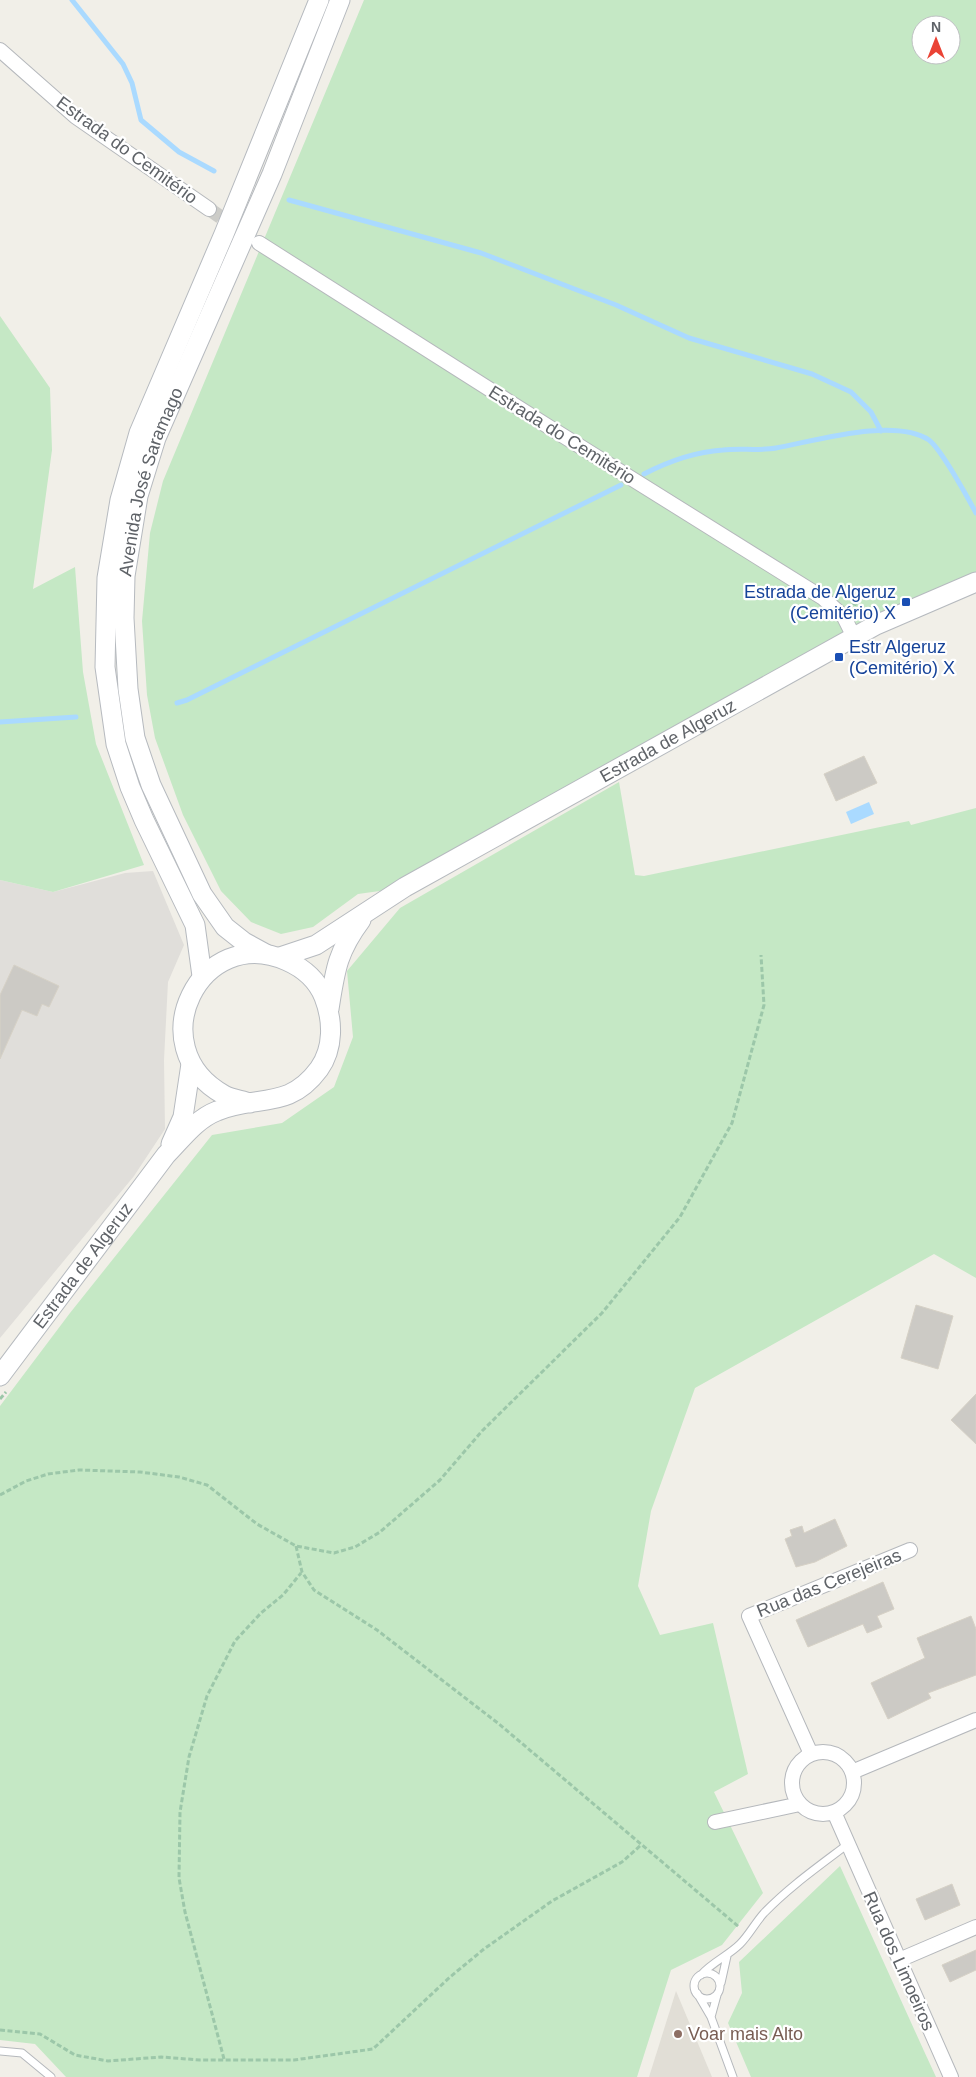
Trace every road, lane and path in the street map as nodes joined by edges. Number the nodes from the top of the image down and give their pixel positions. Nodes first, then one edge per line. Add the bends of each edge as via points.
1 (319, 0) edge
2 (340, 0) edge
3 (0, 50) edge
4 (209, 209) tunnel mouth
5 (259, 243) dead end
6 (976, 582) edge
7 (854, 637) junction
8 (367, 912) junction
9 (761, 955) dead end
10 (273, 956) junction
11 (202, 976) junction
12 (329, 1009) junction
13 (191, 1064) junction
14 (250, 1103) junction
15 (166, 1155) junction
16 (0, 1376) edge
17 (0, 1495) edge
18 (296, 1546) junction
19 (910, 1550) dead end
20 (302, 1572) junction
21 (976, 1720) edge
22 (811, 1754) junction
23 (852, 1772) junction
24 (800, 1804) junction
25 (834, 1812) junction
26 (715, 1822) dead end
27 (848, 1844) junction
28 (641, 1845) junction
29 (976, 1927) edge
30 (748, 1934) junction
31 (727, 1956) junction
32 (899, 1960) junction
33 (701, 1975) junction
34 (720, 1986) junction
35 (697, 1993) junction
36 (717, 1995) junction
37 (711, 2017) junction
38 (0, 2030) edge
39 (0, 2051) edge
40 (224, 2059) junction
41 (51, 2077) edge
42 (733, 2077) edge
43 (951, 2077) edge

1 - 11 main road, Avenida José Saramago via 139,433 120,500 107,578 105,667 116,744 144,820 195,926
2 - 10 main road, Avenida José Saramago via 272,174 156,438 138,496 125,576 128,689 135,738 151,785 202,894 225,927 244,942
3 - 4 street, Estrada do Cemitério via 76,117
5 - 7 street, Estrada do Cemitério via 823,598 844,617
6 - 7 main road, Estrada de Algeruz
7 - 8 main road, Estrada de Algeruz
8 - 10 main road, Estrada de Algeruz via 316,945
8 - 12 main road, Estrada de Algeruz via 341,951
9 - 18 path via 764,1005 732,1123 680,1217 640,1268 602,1313 403,1514 355,1547 334,1553
10 - 11 main road, Estrada de Algeruz via 243,955 221,963
10 - 12 main road, Estrada de Algeruz via 296,965 311,977
11 - 13 main road, Estrada de Algeruz via 189,996 182,1018 183,1042
12 - 14 main road, Estrada de Algeruz via 328,1050 320,1068 307,1084 270,1102
13 - 14 main road, Estrada de Algeruz via 206,1083 226,1096
13 - 15 main road, Estrada de Algeruz via 182,1117
14 - 15 main road, Estrada de Algeruz via 218,1110 206,1117
15 - 16 main road, Estrada de Algeruz
17 - 18 path via 48,1474 79,1470 179,1477 206,1485 256,1524
18 - 20 path
19 - 22 street, Rua das Cerejeiras via 749,1616
20 - 28 path via 314,1590 377,1630 499,1724
20 - 40 path via 235,1641 207,1696 187,1766 180,1812 179,1878
21 - 23 street
22 - 23 street via 835,1755
22 - 24 street via 794,1771 794,1794
23 - 25 street via 851,1796
24 - 25 street via 822,1814
24 - 26 street
25 - 27 street, Rua dos Limoeiros
27 - 30 lane via 787,1891
27 - 32 street, Rua dos Limoeiros
28 - 30 path
28 - 40 path via 622,1862 552,1901 491,1944 450,1977 373,2049 294,2060
29 - 32 street
30 - 31 lane
31 - 33 lane via 708,1966
31 - 34 lane
32 - 43 street, Rua dos Limoeiros
33 - 34 lane via 716,1976
33 - 35 lane via 694,1985
34 - 36 lane
35 - 36 lane via 706,1999
35 - 37 lane
36 - 37 lane
37 - 42 lane
38 - 40 path via 40,2034 75,2055 108,2061 161,2057
39 - 41 lane via 22,2053

